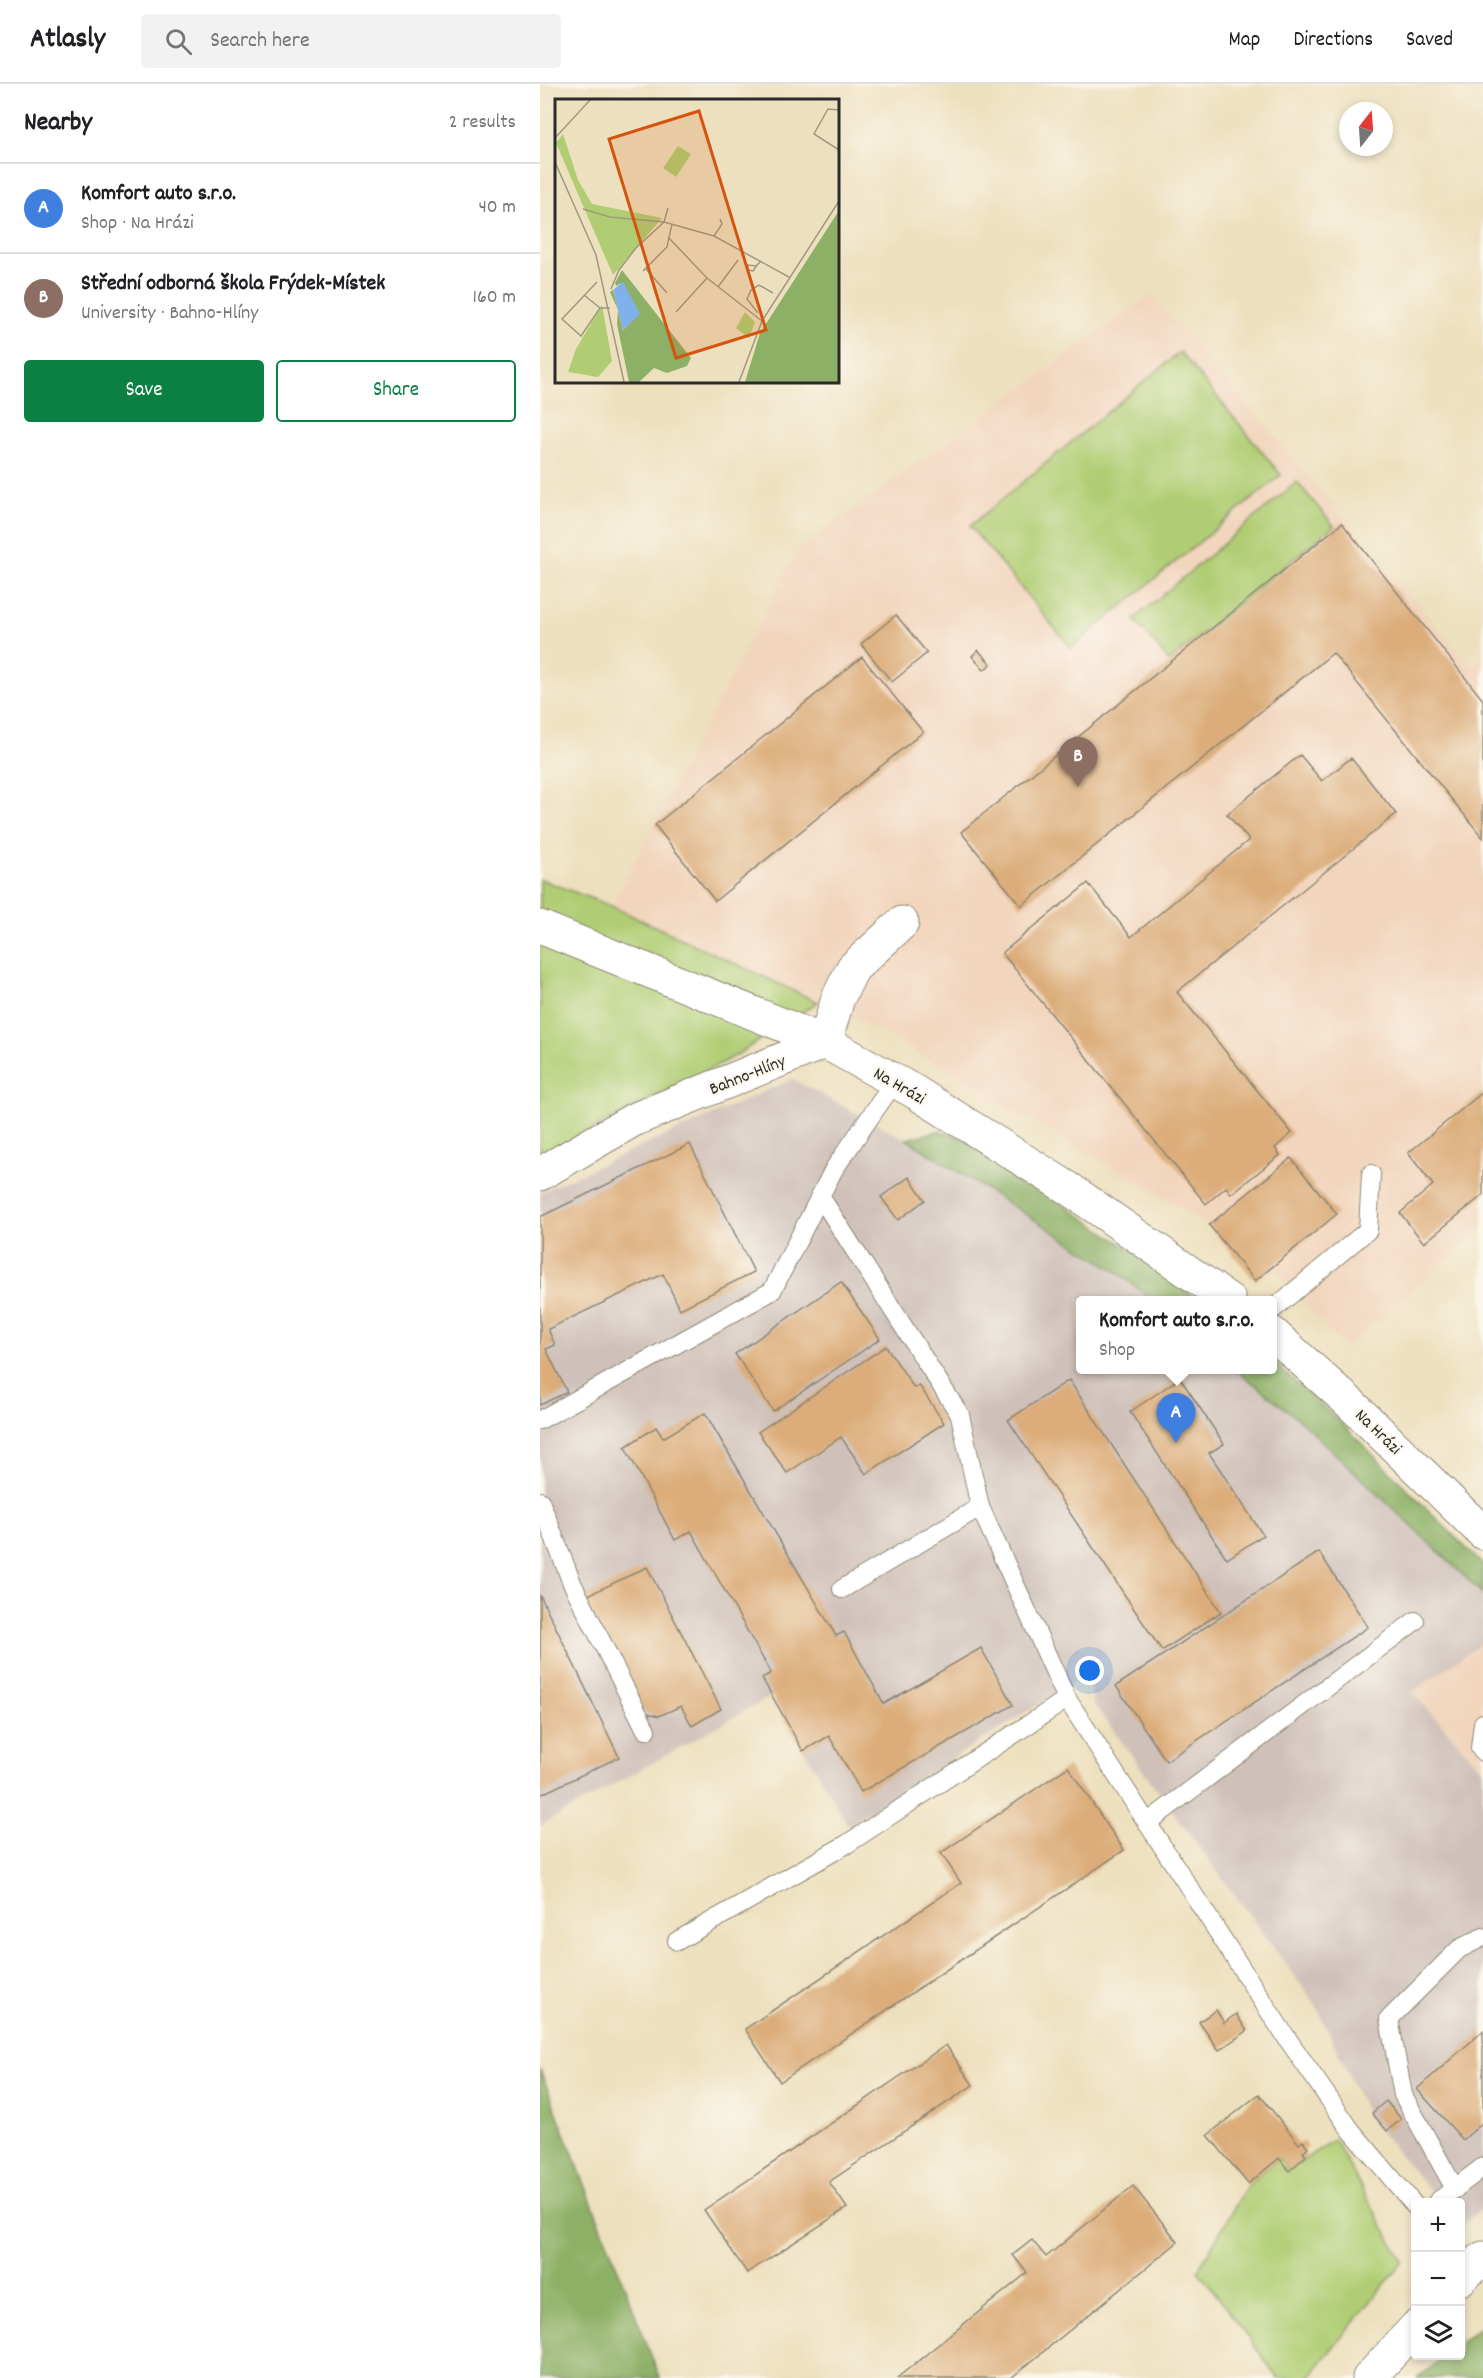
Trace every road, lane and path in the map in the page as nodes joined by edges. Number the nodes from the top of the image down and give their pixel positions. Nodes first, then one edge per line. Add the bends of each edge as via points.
1 (902, 923) dead end
2 (540, 927) edge
3 (825, 1042) junction
4 (895, 1081) junction
5 (540, 1174) edge
6 (1371, 1174) dead end
7 (820, 1196) junction
8 (1223, 1296) edge
9 (1277, 1306) edge
10 (1277, 1337) edge
11 (540, 1420) edge
12 (540, 1501) edge
13 (980, 1507) junction
14 (1483, 1533) edge
15 (842, 1589) dead end
16 (1415, 1621) dead end
17 (1066, 1700) junction
18 (1483, 1723) edge
19 (646, 1730) dead end
20 (1483, 1752) edge
21 (1147, 1823) junction
22 (1483, 1937) edge
23 (677, 1941) dead end
24 (1483, 2167) edge
25 (1455, 2189) junction
26 (1443, 2198) edge
27 (1411, 2201) edge
28 (1411, 2332) edge
29 (1369, 2378) edge

1 - 3 street via 853,968 838,998
2 - 3 street, Na Hrázi
3 - 4 street, Na Hrázi
3 - 5 street, Bahno-Hlíny via 633,1120
4 - 7 lane via 834,1168
4 - 8 street, Na Hrázi via 1071,1190
6 - 9 lane via 1368,1230
7 - 11 lane via 772,1291
7 - 13 lane via 960,1416
10 - 14 street, Na Hrázi
12 - 19 lane via 572,1583
13 - 15 lane
13 - 17 lane
16 - 21 lane
17 - 21 lane
17 - 23 lane via 847,1844
18 - 20 lane
21 - 27 lane via 1350,2129
22 - 25 lane via 1459,1949 1389,2019 1402,2095
24 - 25 lane
25 - 26 lane
28 - 29 street

